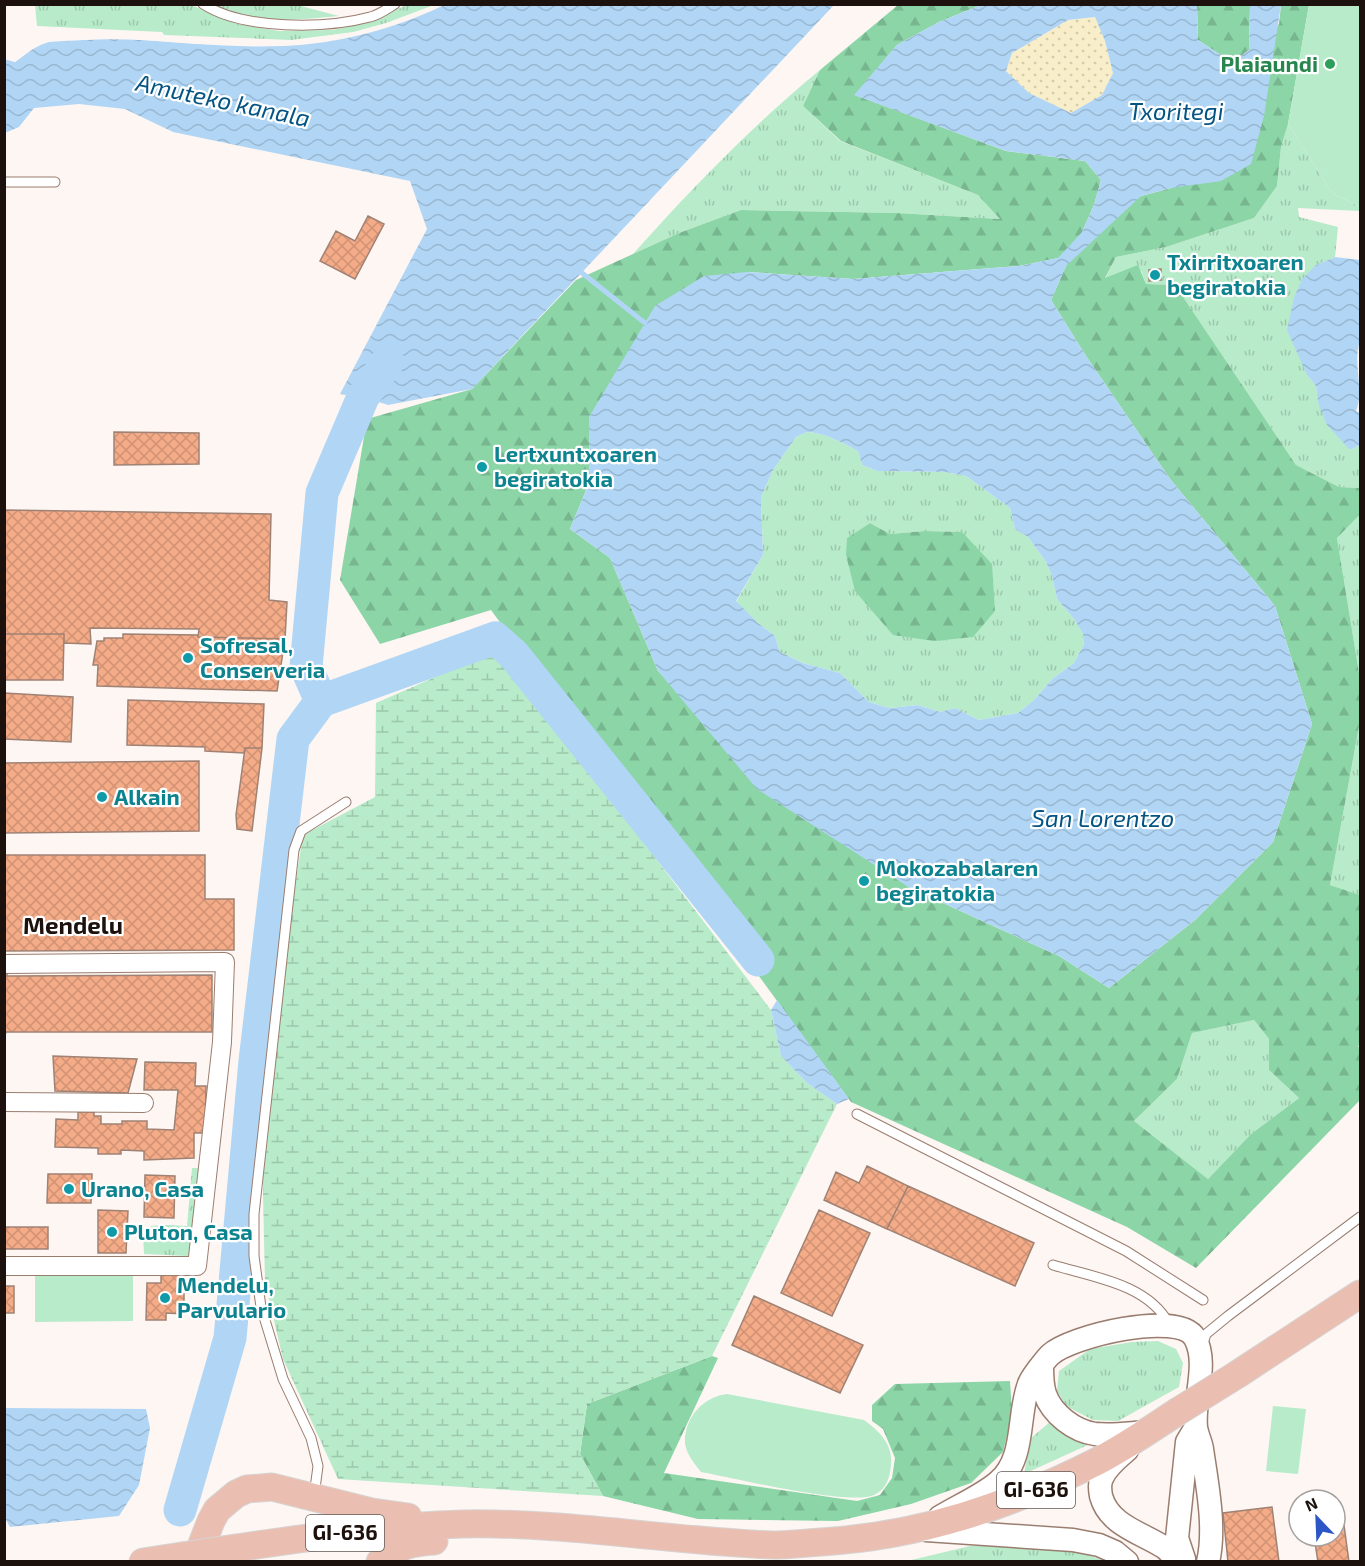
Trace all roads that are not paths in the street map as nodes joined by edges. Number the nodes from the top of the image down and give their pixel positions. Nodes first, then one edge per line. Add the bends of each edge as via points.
1 (203, 4) edge
2 (395, 4) edge
3 (4, 182) edge
4 (55, 182) dead end
5 (346, 802) dead end
6 (4, 964) edge
7 (4, 1102) edge
8 (144, 1103) dead end
9 (856, 1114) dead end
10 (1360, 1217) edge
11 (1053, 1265) dead end
12 (4, 1266) edge
13 (1360, 1294) edge
14 (1203, 1300) dead end
15 (1170, 1326) junction
16 (1201, 1351) junction
17 (1042, 1366) junction
18 (1187, 1420) junction
19 (1147, 1432) junction
20 (313, 1498) junction
21 (463, 1524) junction
22 (585, 1529) junction
23 (918, 1530) junction
24 (189, 1559) edge
25 (1191, 1561) edge
26 (143, 1562) edge
27 (380, 1562) edge
28 (1127, 1562) edge

1 - 2 lane via 249,21 289,24 372,16
3 - 4 lane
5 - 20 lane via 301,831 294,850 254,1214 254,1257 261,1307 283,1379 311,1438 318,1466
6 - 12 street via 225,962 222,1042 196,1266
7 - 8 street
9 - 14 lane via 1126,1251
10 - 16 lane via 1206,1334
11 - 15 lane via 1135,1290 1163,1313
13 - 18 main road, GI-636, bridge via 1238,1374
15 - 16 street via 1193,1335
15 - 17 street via 1129,1328 1083,1338 1066,1344
16 - 18 street
17 - 19 street via 1049,1404 1076,1428 1093,1434
17 - 23 street via 1025,1394 1010,1468 999,1482
18 - 19 main road, GI-636
18 - 25 street via 1177,1538
18 - 25 street via 1202,1447 1211,1525 1211,1548
19 - 23 main road, GI-636 via 1100,1460 1036,1490
19 - 25 street via 1101,1478 1103,1501 1121,1524
20 - 21 main road via 372,1512
20 - 24 main road via 272,1487 236,1494 217,1510
21 - 22 main road, GI-636
21 - 24 main road, GI-636, bridge via 334,1534 228,1549
22 - 23 main road, GI-636 via 775,1545 855,1540
22 - 27 main road via 419,1542 399,1548
23 - 28 street via 1073,1540 1099,1545
24 - 26 main road, GI-636

